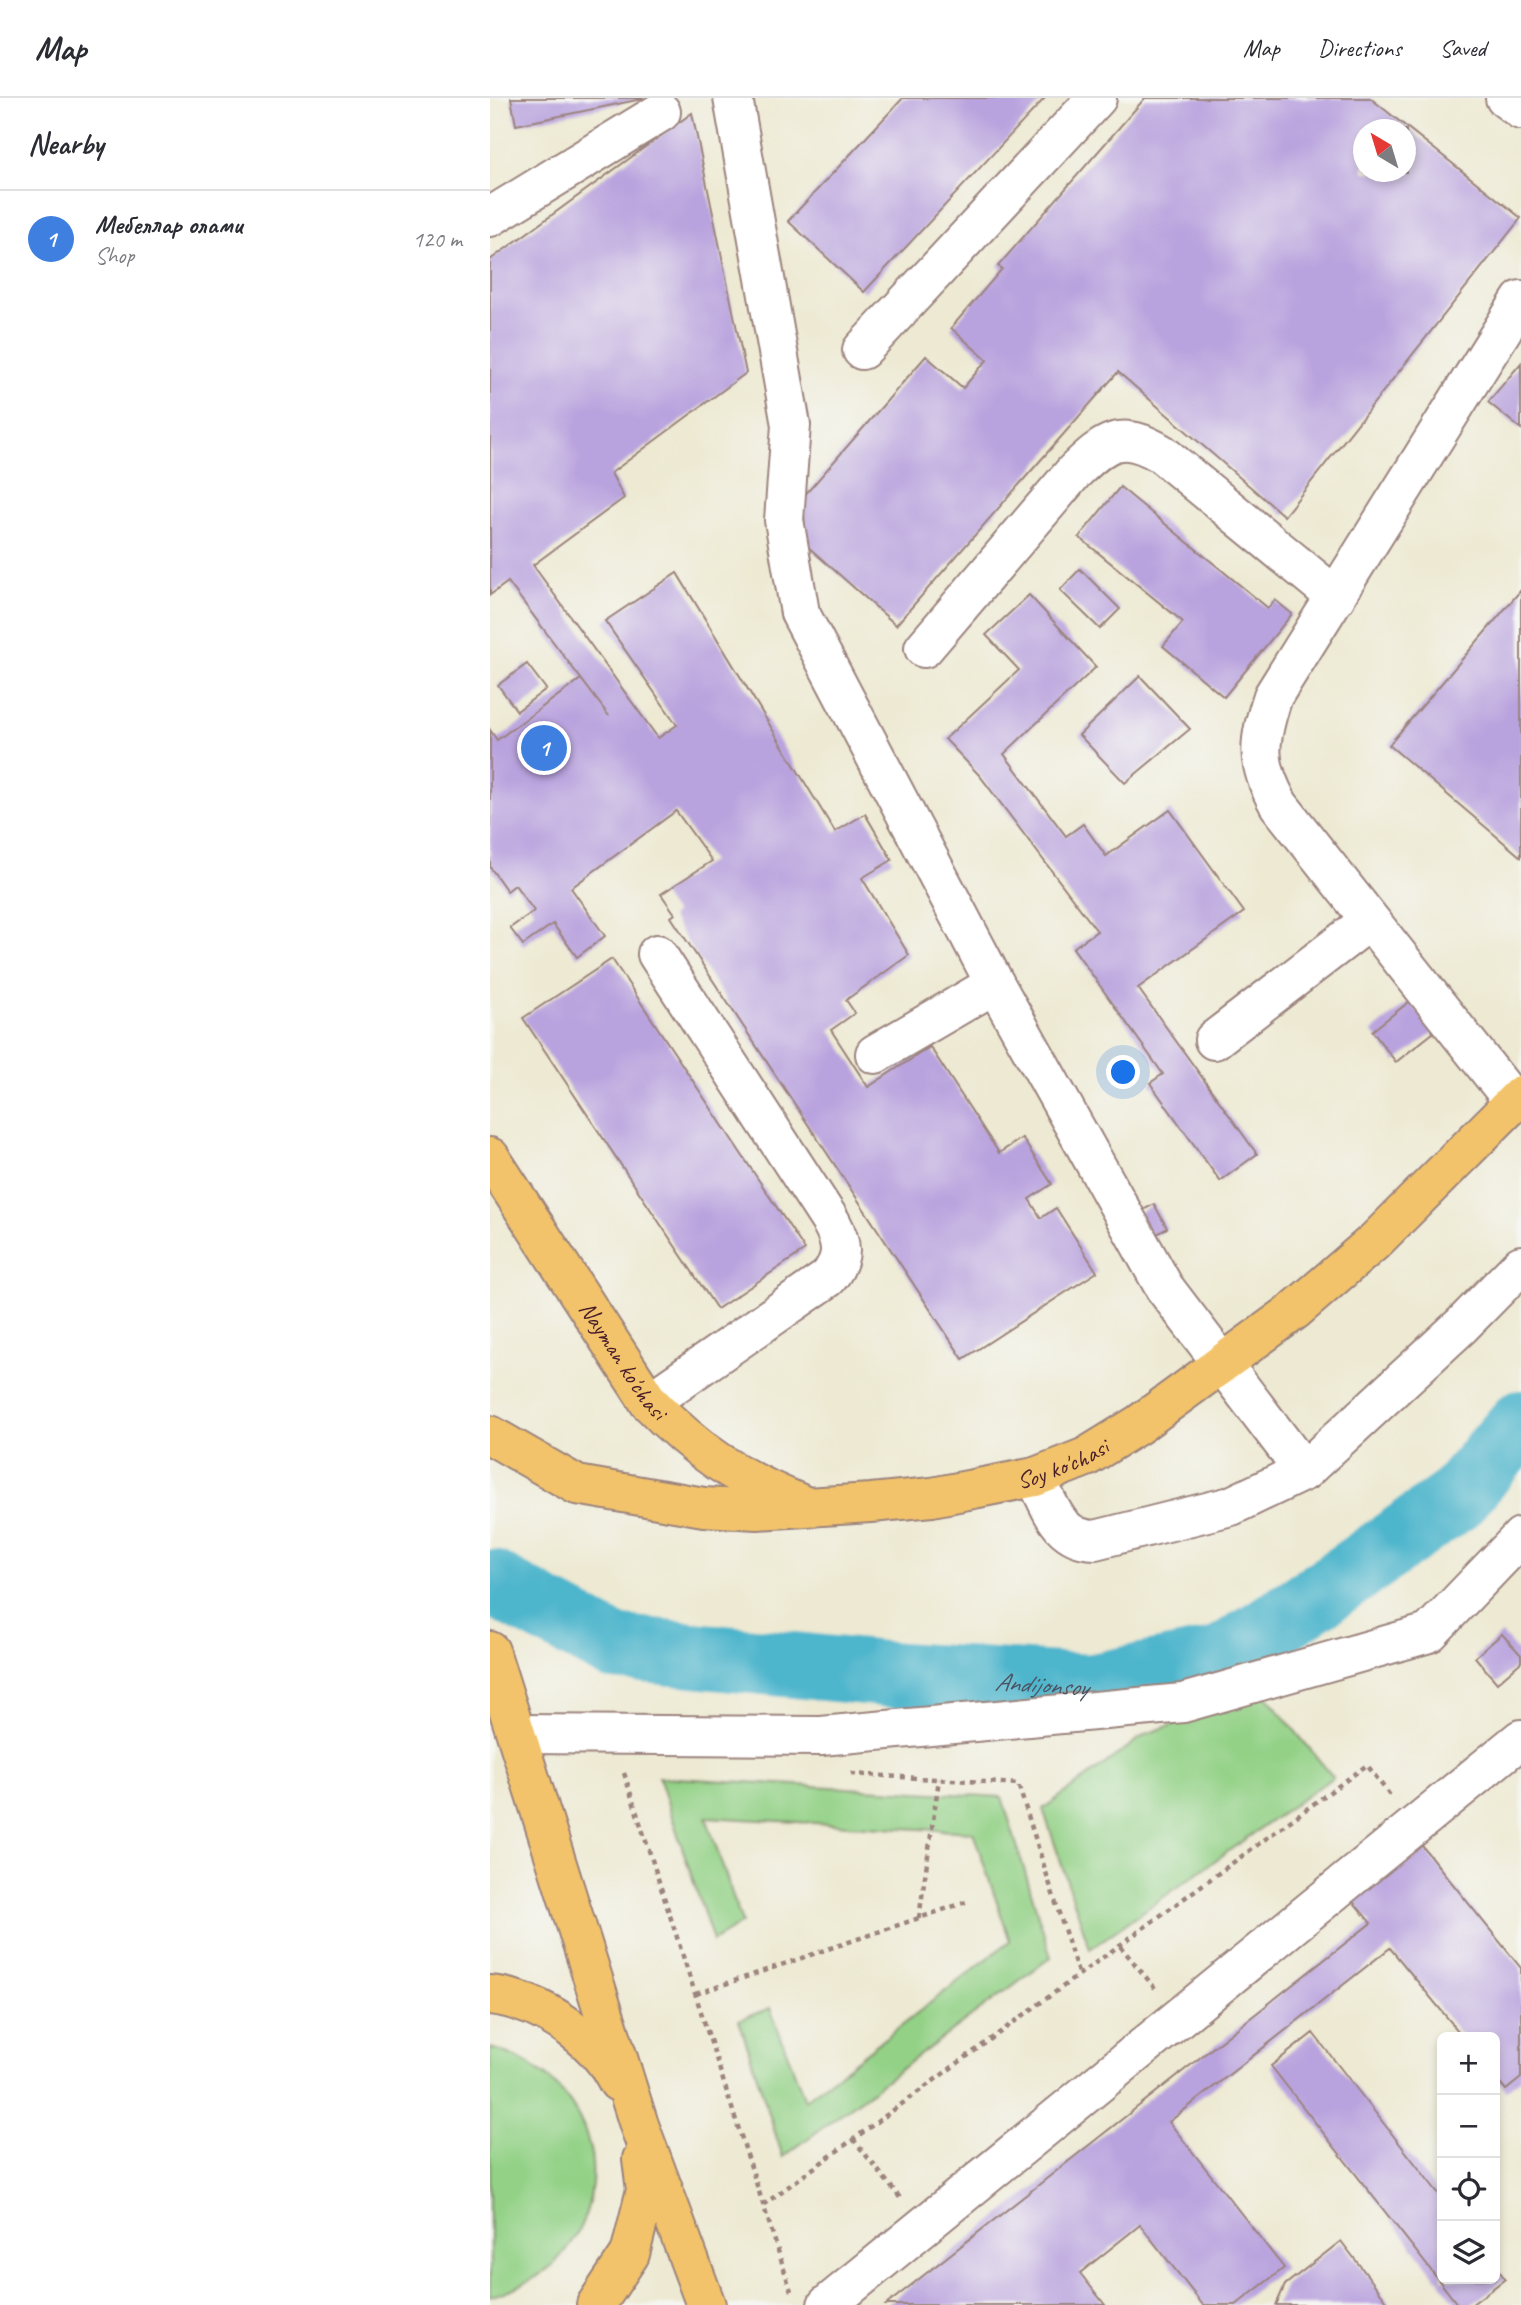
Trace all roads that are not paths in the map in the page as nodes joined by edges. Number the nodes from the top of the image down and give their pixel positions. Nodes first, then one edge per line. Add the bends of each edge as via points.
1 (733, 98) edge
2 (1097, 98) edge
3 (1505, 98) edge
4 (1521, 110) edge
5 (661, 112) dead end
6 (490, 217) edge
7 (1521, 300) edge
8 (862, 350) dead end
9 (1336, 597) junction
10 (924, 648) dead end
11 (1369, 921) junction
12 (657, 954) dead end
13 (995, 984) junction
14 (1214, 1040) dead end
15 (875, 1054) dead end
16 (1517, 1098) edge
17 (490, 1157) edge
18 (1521, 1265) edge
19 (1224, 1365) junction
20 (649, 1402) junction
21 (490, 1435) edge
22 (1304, 1471) junction
23 (1035, 1477) junction
24 (810, 1508) junction
25 (1521, 1537) edge
26 (490, 1651) edge
27 (518, 1734) junction
28 (1521, 1739) edge
29 (490, 1995) edge
30 (639, 2125) junction
31 (596, 2305) edge
32 (706, 2305) edge
33 (827, 2305) edge

1 - 13 lane via 791,425 784,520 800,612
2 - 8 lane
3 - 4 lane
5 - 6 lane
7 - 9 lane
9 - 10 lane via 1162,454 1142,442 1122,439 1099,447 1074,472
9 - 11 lane via 1273,696 1259,757 1279,805
11 - 14 lane
11 - 16 lane
12 - 20 lane via 831,1222 840,1238 841,1254 828,1278
13 - 15 lane
13 - 19 lane via 1164,1287
16 - 19 main road, Soy ko'chasi via 1374,1241
17 - 20 main road, Nayman ko'chasi
18 - 22 lane
19 - 22 lane
19 - 23 main road, Soy ko'chasi via 1086,1457
20 - 24 main road, Nayman ko'chasi via 682,1436 720,1465
21 - 24 main road, Soy ko'chasi via 577,1485 704,1507
22 - 23 lane via 1231,1506 1095,1540 1082,1540 1063,1528
23 - 24 main road, Soy ko'chasi via 932,1497
25 - 27 lane via 1429,1633 1183,1703 821,1735
26 - 27 main road
27 - 30 main road
28 - 33 lane
29 - 30 main road via 509,1997 566,2023 611,2068
30 - 31 main road via 646,2190 630,2254
30 - 32 main road

